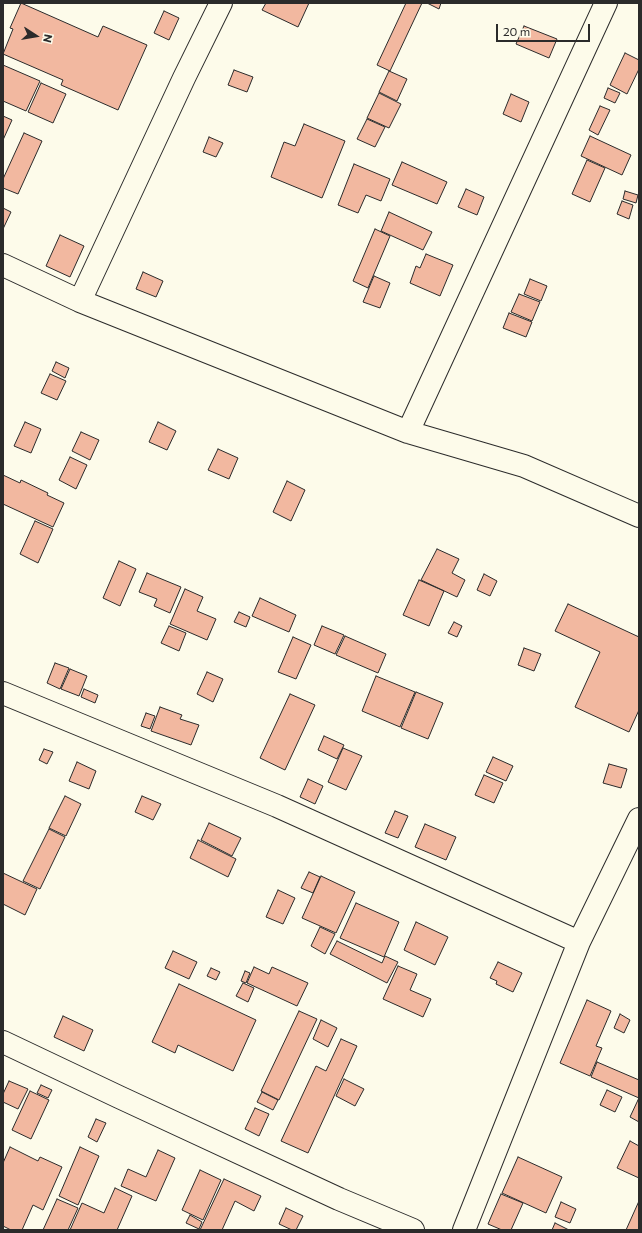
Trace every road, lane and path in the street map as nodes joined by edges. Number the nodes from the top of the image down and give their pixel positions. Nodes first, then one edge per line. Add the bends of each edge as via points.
1 (221, 3) edge
2 (606, 3) edge
3 (3, 265) edge
4 (80, 300) junction
5 (408, 432) junction
6 (639, 516) edge
7 (3, 693) edge
8 (639, 819) edge
9 (579, 942) junction
10 (3, 1042) edge
11 (413, 1230) edge
12 (464, 1230) edge

1 - 4 street
2 - 5 street
3 - 4 street
4 - 5 street
5 - 6 street via 524,466
7 - 9 street via 277,806
8 - 9 street
9 - 12 street
10 - 11 street via 339,1200

